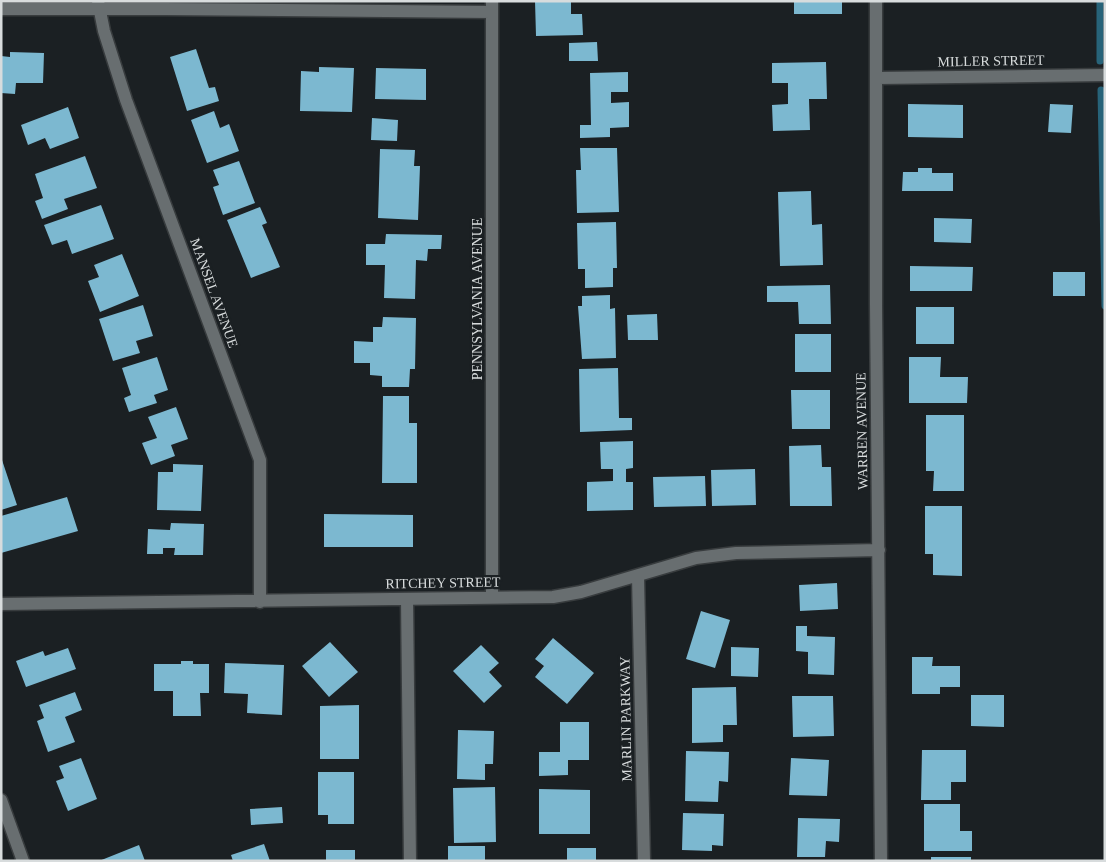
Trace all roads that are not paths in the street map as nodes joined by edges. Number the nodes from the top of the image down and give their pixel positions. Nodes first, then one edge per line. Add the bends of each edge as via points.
1 (876, 1) edge
2 (98, 5) edge
3 (492, 7) edge
4 (1, 10) edge
5 (1105, 75) edge
6 (877, 78) junction
7 (879, 550) junction
8 (638, 576) junction
9 (492, 597) junction
10 (407, 599) junction
11 (260, 602) junction
12 (1, 604) edge
13 (1, 800) edge
14 (23, 861) edge
15 (410, 861) edge
16 (644, 861) edge
17 (881, 861) edge

1 - 6 street, WARREN AVENUE
2 - 3 street
2 - 4 street
2 - 11 street, MANSEL AVENUE via 126,100 260,460
3 - 9 street, PENNSYLVANIA AVENUE
5 - 6 street, MILLER STREET
6 - 7 street, WARREN AVENUE
7 - 8 street, RITCHEY STREET via 736,552 696,558
7 - 17 street, WARREN AVENUE
8 - 9 street, RITCHEY STREET via 553,597
8 - 16 street, MARLIN PARKWAY
9 - 10 street, RITCHEY STREET
10 - 11 street, RITCHEY STREET
10 - 15 street
11 - 12 street, RITCHEY STREET
13 - 14 street

